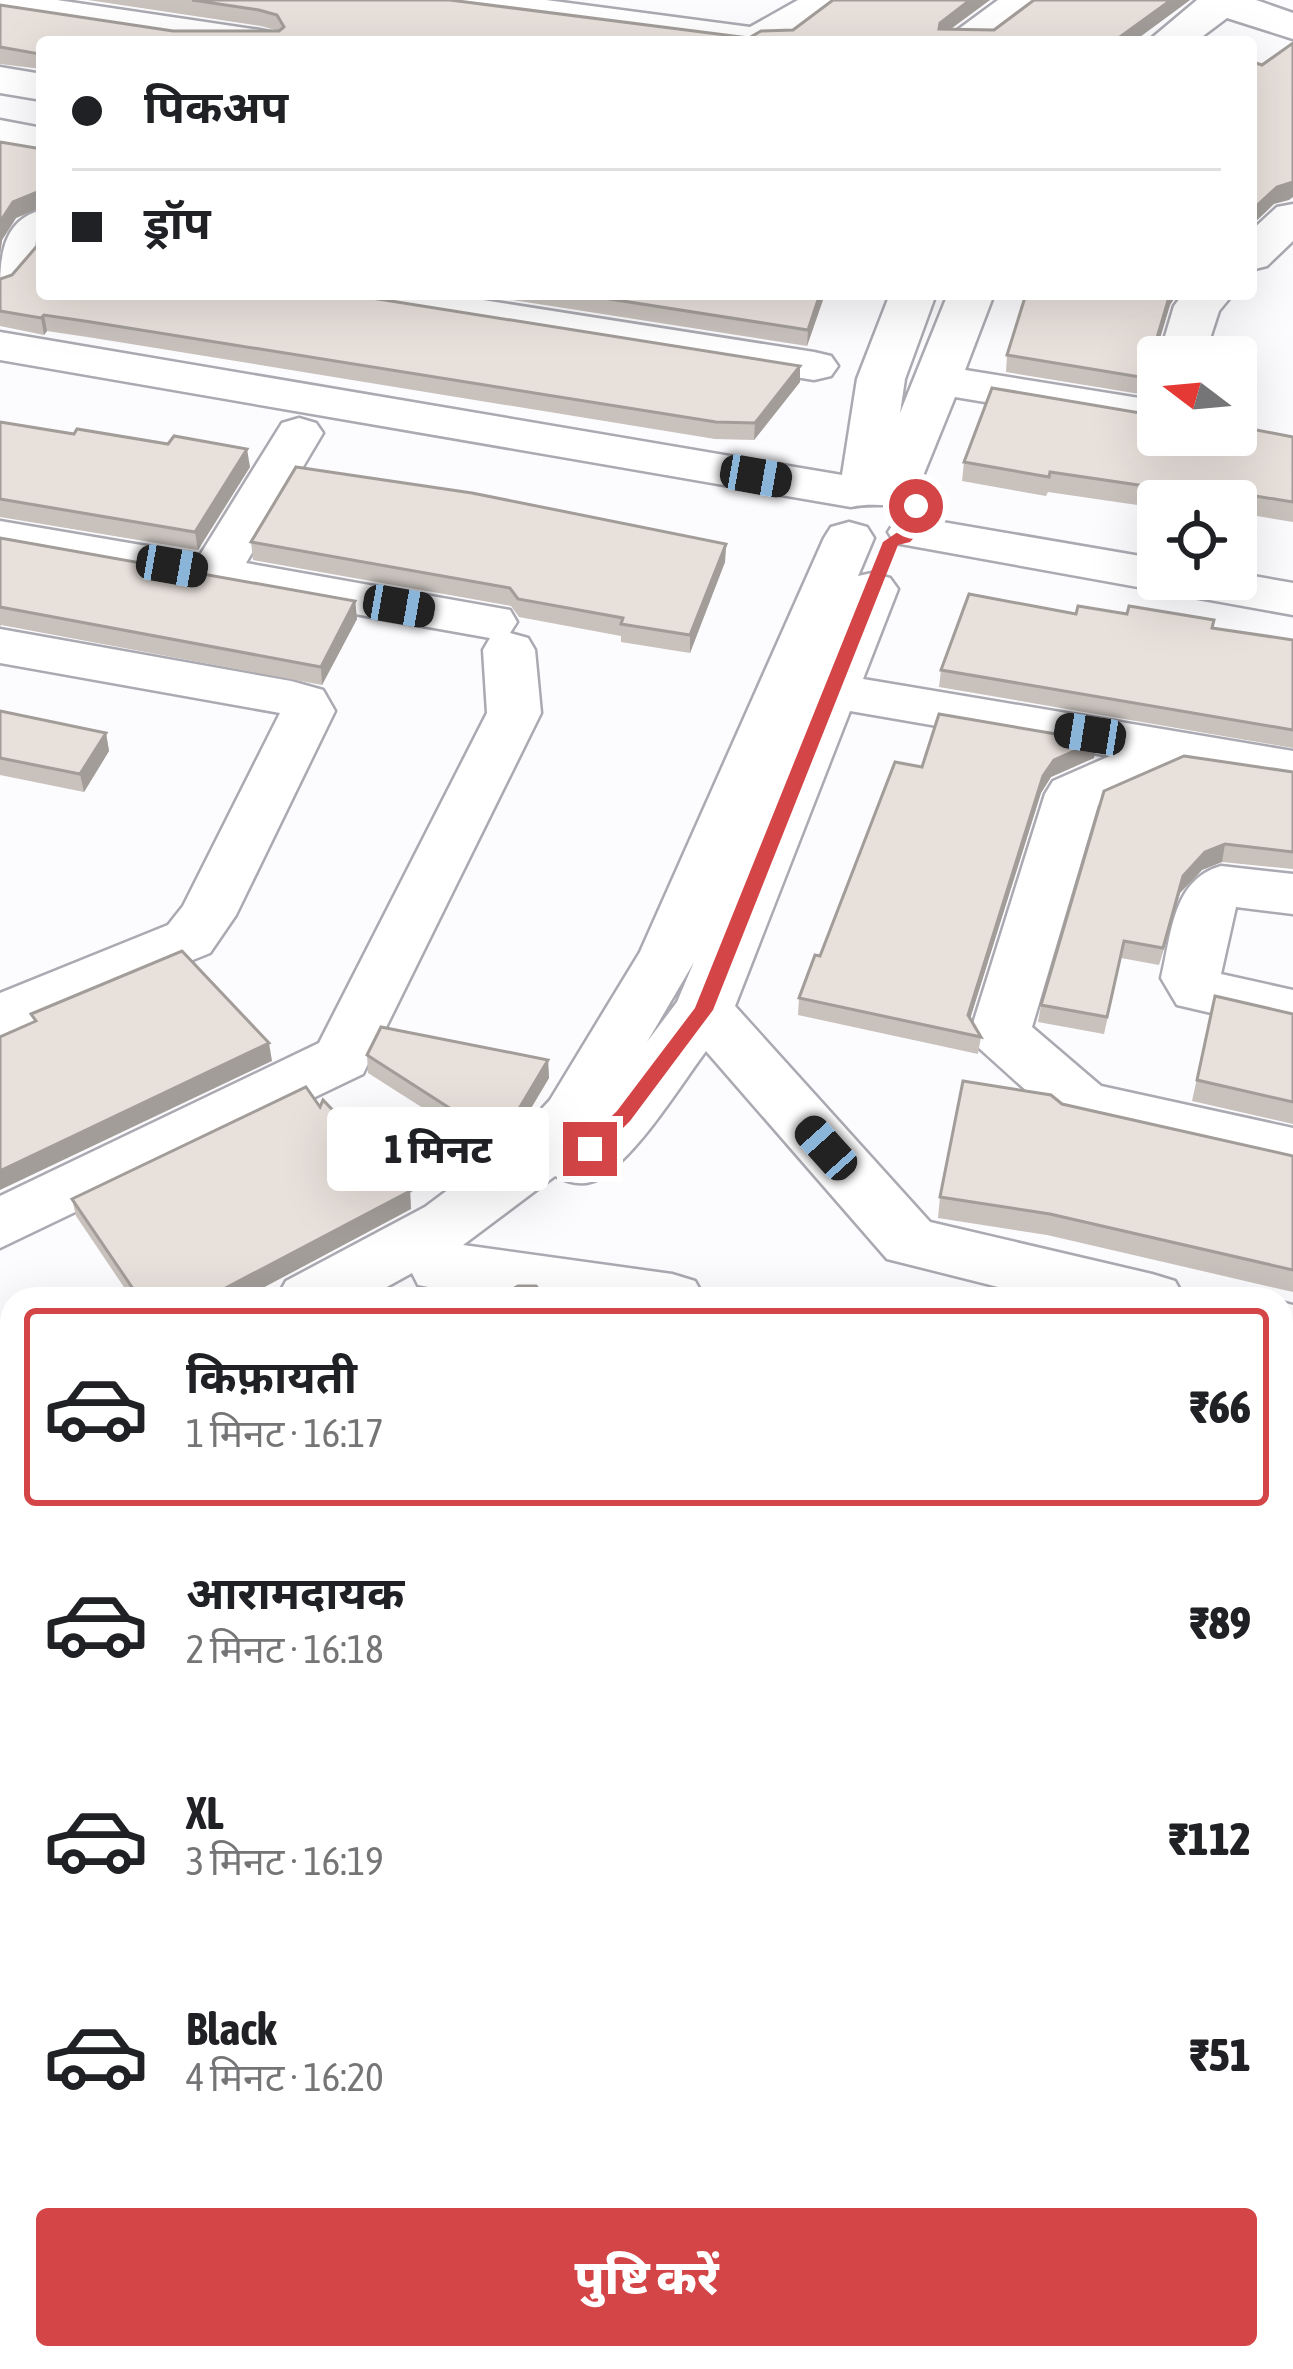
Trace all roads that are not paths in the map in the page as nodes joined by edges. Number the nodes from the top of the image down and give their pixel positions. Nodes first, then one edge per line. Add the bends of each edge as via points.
1 (222, 0) edge
2 (455, 0) edge
3 (825, 0) edge
4 (1026, 0) edge
5 (0, 4) edge
6 (1241, 17) edge
7 (558, 29) edge
8 (185, 36) edge
9 (192, 36) edge
10 (681, 36) edge
11 (766, 36) edge
12 (971, 36) edge
13 (1186, 36) edge
14 (0, 80) edge
15 (36, 86) edge
16 (0, 134) edge
17 (36, 140) edge
18 (1293, 217) edge
19 (28, 237) edge
20 (1257, 250) edge
21 (0, 278) edge
22 (394, 300) edge
23 (912, 300) edge
24 (969, 300) edge
25 (1204, 300) edge
26 (1187, 336) edge
27 (0, 346) edge
28 (814, 367) dead end
29 (938, 380) junction
30 (0, 381) edge
31 (1137, 413) edge
32 (299, 433) junction
33 (876, 514) junction
34 (0, 536) edge
35 (1137, 543) edge
36 (1257, 562) edge
37 (1293, 568) edge
38 (1137, 570) edge
39 (214, 574) junction
40 (1257, 593) edge
41 (1293, 599) edge
42 (0, 646) edge
43 (832, 691) junction
44 (1175, 748) junction
45 (1293, 769) edge
46 (1293, 894) edge
47 (704, 1010) junction
48 (1293, 1011) edge
49 (0, 1017) edge
50 (1293, 1151) edge
51 (0, 1224) edge
52 (910, 1243) junction
53 (441, 1267) junction
54 (330, 1287) edge
55 (405, 1287) edge
56 (585, 1287) edge
57 (952, 1287) edge
58 (1100, 1287) edge

1 - 9 street
2 - 7 street
3 - 11 street
4 - 12 street
5 - 8 street
6 - 13 street
7 - 10 street
14 - 15 street
16 - 17 street
18 - 20 street
19 - 21 street
22 - 28 street
23 - 33 street via 881,379
24 - 29 street
25 - 26 street
27 - 33 street
29 - 31 street
29 - 33 street
30 - 32 street
32 - 33 street
32 - 39 street
33 - 35 street
33 - 38 street
33 - 43 street
33 - 54 street via 669,954 572,1116 530,1162 448,1224
34 - 39 street
36 - 37 street
39 - 51 street via 500,636 514,713 342,1058
40 - 41 street
42 - 49 street via 291,698 308,711 189,939
43 - 44 street
43 - 47 street
44 - 45 street
44 - 50 street via 1073,794 1000,1034 1082,1105
46 - 48 street via 1221,886 1210,895 1191,978 1219,996
47 - 52 street
47 - 53 street via 624,1116 523,1216
52 - 57 street
52 - 58 street
53 - 55 street
53 - 56 street

